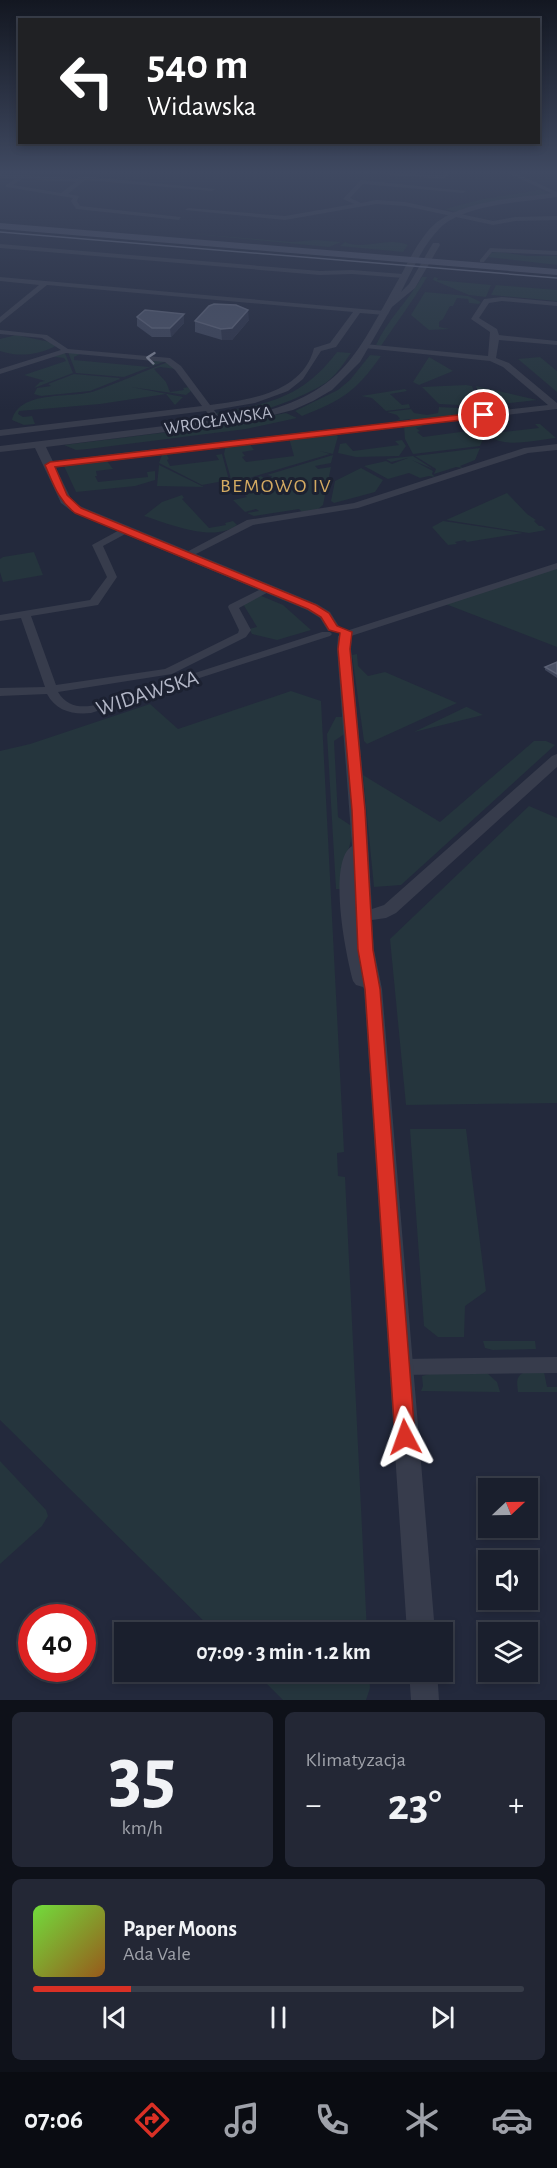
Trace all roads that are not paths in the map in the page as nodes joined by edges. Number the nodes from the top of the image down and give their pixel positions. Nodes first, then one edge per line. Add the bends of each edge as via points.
1 (64, 251) edge
2 (299, 251) edge
3 (420, 251) edge
4 (433, 251) edge
5 (489, 251) edge
6 (512, 251) edge
7 (557, 254) edge
8 (413, 261) junction
9 (482, 261) dead end
10 (427, 262) junction
11 (557, 272) edge
12 (403, 276) junction
13 (0, 279) edge
14 (20, 281) junction
15 (44, 284) junction
16 (0, 286) edge
17 (412, 286) junction
18 (557, 304) edge
19 (388, 309) junction
20 (358, 311) junction
21 (0, 321) edge
22 (0, 332) edge
23 (495, 337) junction
24 (557, 343) edge
25 (365, 346) junction
26 (66, 351) junction
27 (492, 359) junction
28 (0, 372) edge
29 (556, 406) edge
30 (207, 408) junction
31 (219, 422) junction
32 (30, 429) junction
33 (0, 433) edge
34 (39, 444) junction
35 (557, 447) edge
36 (0, 449) edge
37 (50, 465) junction
38 (125, 530) junction
39 (186, 555) junction
40 (557, 566) edge
41 (268, 589) junction
42 (25, 615) junction
43 (0, 618) edge
44 (338, 635) junction
45 (51, 690) junction
46 (0, 692) edge
47 (557, 759) edge
48 (357, 916) junction
49 (557, 1365) edge
50 (400, 1366) junction
51 (419, 1622) edge

1 - 12 street
2 - 8 main road
3 - 8 street, WROCŁAWSKA
4 - 10 street, WROCŁAWSKA
5 - 9 street
6 - 7 street
8 - 10 main road
8 - 12 street, WROCŁAWSKA
10 - 11 main road
10 - 17 street, WROCŁAWSKA
12 - 17 street via 411,279
12 - 19 street, WROCŁAWSKA
13 - 14 street
14 - 15 street
14 - 16 street via 13,287
15 - 20 street
15 - 21 street
17 - 19 street, WROCŁAWSKA
18 - 23 street via 502,298 487,301 475,319 494,331
19 - 20 street
19 - 25 street, WROCŁAWSKA
20 - 30 street via 333,345 317,350 292,384 259,398
22 - 26 street via 48,337
23 - 24 street
23 - 27 street
25 - 27 street
25 - 31 street, WROCŁAWSKA via 340,379 314,396 284,408
26 - 28 street
30 -> 26 street via 178,368 167,360
27 - 29 street via 506,365
29 - 37 street
30 - 31 street
30 - 32 street
31 - 34 street, WROCŁAWSKA
32 - 33 street
32 - 34 street
34 - 36 street, WROCŁAWSKA
34 - 37 street
35 - 39 street via 527,450 355,506 250,522
37 - 38 street via 68,503
38 - 39 street
38 - 42 street via 97,545 112,576 94,603
39 - 41 street
40 - 44 street, WIDAWSKA
41 - 44 street via 320,611
41 - 45 street via 233,608 245,630 242,635 174,669
42 - 43 street
42 - 45 street, WIDAWSKA
44 - 45 street, WIDAWSKA via 92,711 73,710 56,700
44 - 48 street via 358,810
45 - 46 street
47 - 48 street via 390,909
48 - 50 street via 352,950 374,1013
49 - 50 street
50 - 51 street

